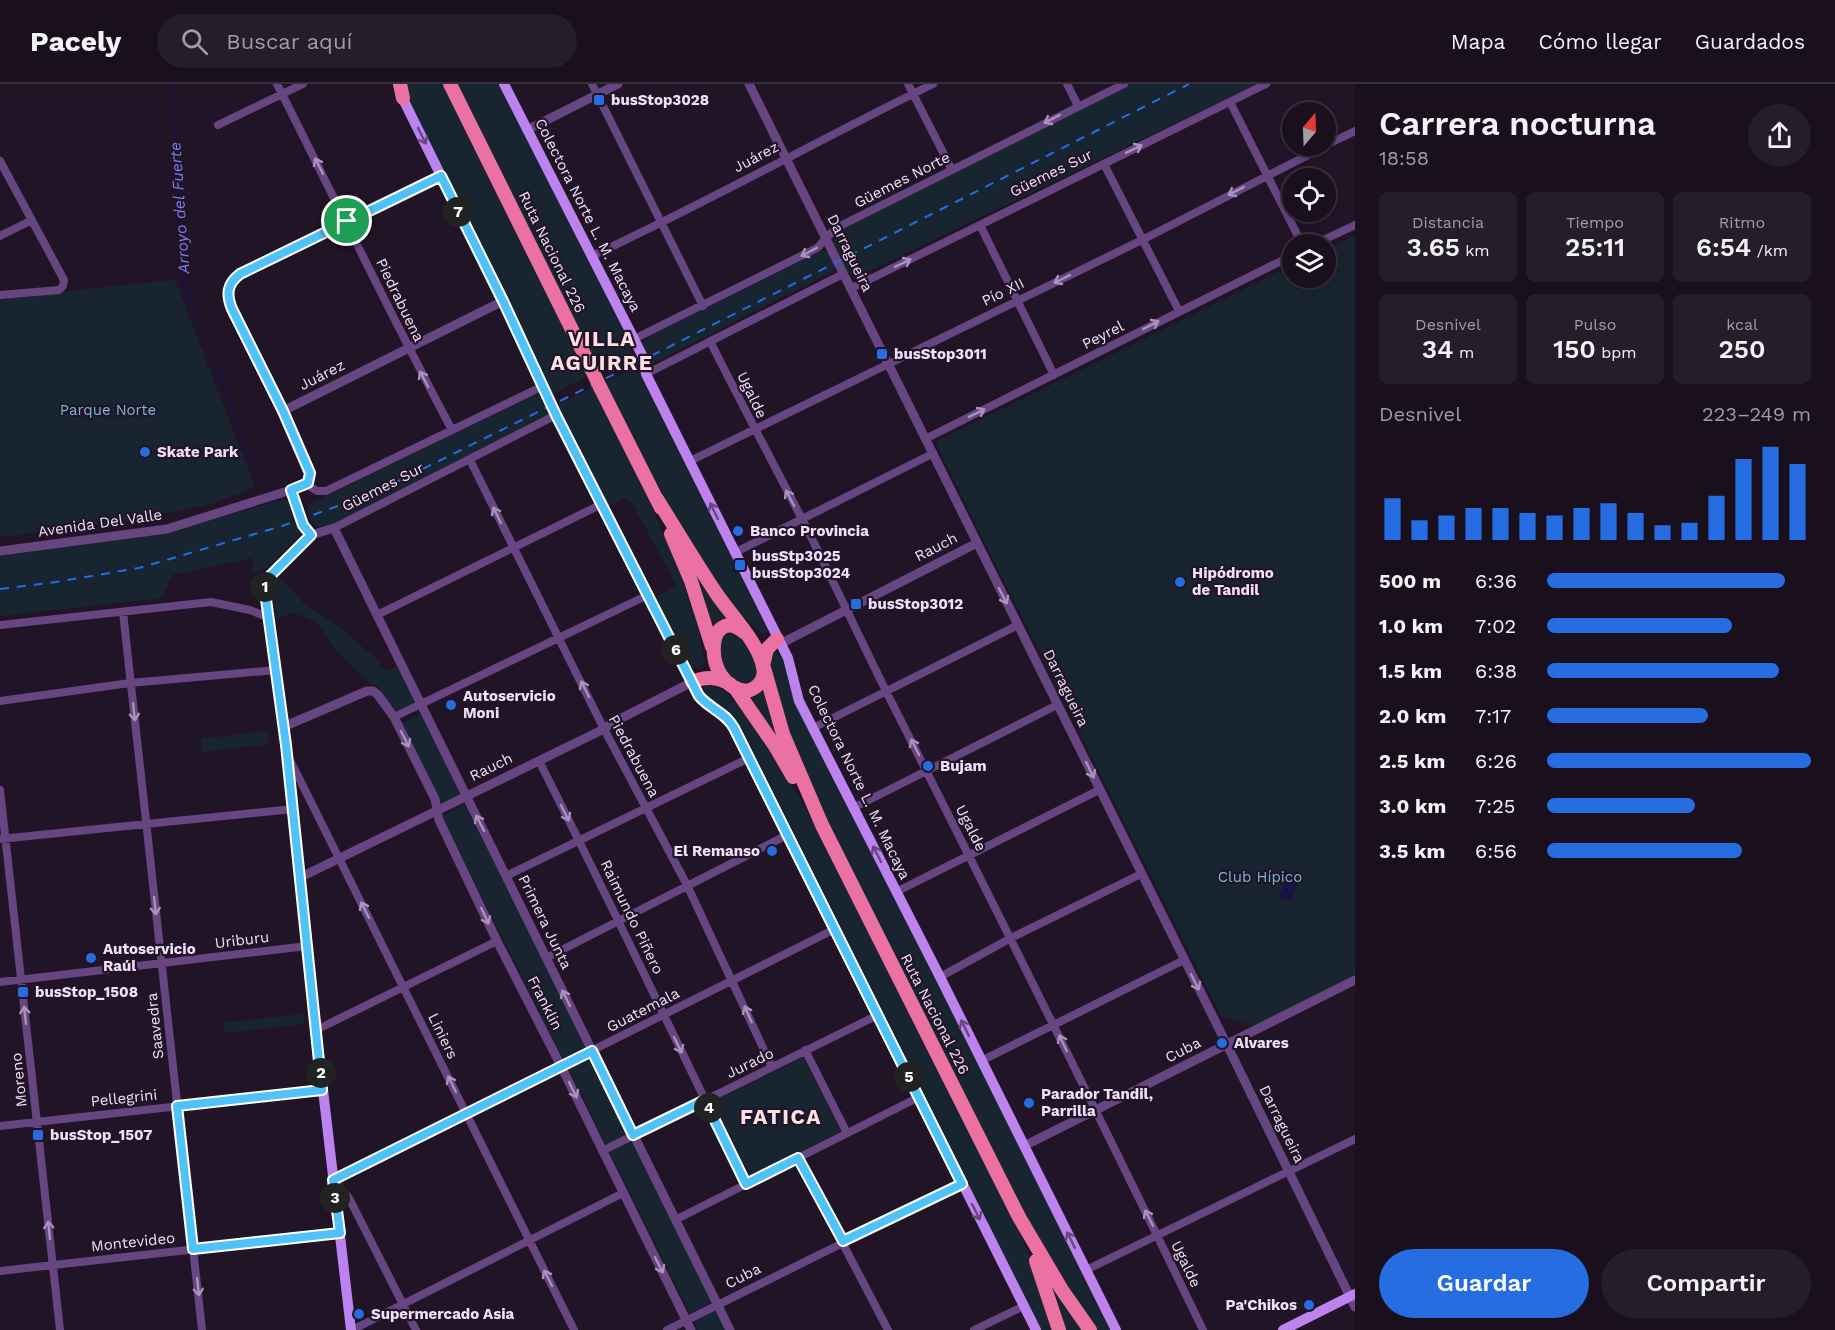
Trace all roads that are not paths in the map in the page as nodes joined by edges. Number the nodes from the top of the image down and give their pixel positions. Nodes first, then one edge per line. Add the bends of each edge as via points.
1 (277, 84) edge
2 (303, 84) edge
3 (395, 84) edge
4 (400, 84) edge
5 (450, 84) edge
6 (504, 84) edge
7 (592, 84) edge
8 (618, 84) edge
9 (749, 84) edge
10 (908, 84) edge
11 (933, 84) edge
12 (1067, 84) edge
13 (1124, 84) edge
14 (1266, 84) edge
15 (282, 94) junction
16 (597, 94) junction
17 (913, 94) junction
18 (403, 98) junction
19 (1230, 102) junction
20 (1078, 106) junction
21 (218, 125) dead end
22 (527, 130) junction
23 (1355, 131) edge
24 (1336, 140) edge
25 (1304, 156) edge
26 (786, 158) junction
27 (0, 161) edge
28 (1104, 164) junction
29 (952, 170) junction
30 (1267, 175) junction
31 (441, 176) junction
32 (32, 220) junction
33 (347, 221) junction
34 (662, 223) junction
35 (980, 225) junction
36 (1355, 225) edge
37 (1297, 234) edge
38 (1336, 234) edge
39 (0, 236) edge
40 (826, 240) junction
41 (1142, 240) junction
42 (592, 256) junction
43 (1282, 260) edge
44 (843, 273) junction
45 (850, 289) junction
46 (0, 295) edge
47 (1017, 300) junction
48 (503, 301) junction
49 (703, 306) junction
50 (1179, 311) junction
51 (634, 339) junction
52 (710, 341) junction
53 (409, 349) junction
54 (887, 364) junction
55 (646, 374) junction
56 (1054, 375) junction
57 (543, 386) junction
58 (283, 411) junction
59 (556, 415) junction
60 (754, 429) junction
61 (452, 430) junction
62 (925, 439) junction
63 (932, 454) junction
64 (470, 460) junction
65 (690, 461) junction
66 (306, 484) junction
67 (291, 490) junction
68 (657, 499) junction
69 (602, 504) junction
70 (802, 519) junction
71 (333, 528) junction
72 (310, 532) junction
73 (976, 543) junction
74 (514, 548) junction
75 (0, 551) edge
76 (734, 553) junction
77 (648, 595) junction
78 (846, 609) junction
79 (123, 612) junction
80 (377, 615) junction
81 (269, 618) junction
82 (0, 625) edge
83 (1018, 625) junction
84 (746, 634) junction
85 (559, 637) junction
86 (779, 641) junction
87 (712, 648) junction
88 (764, 667) junction
89 (276, 670) junction
90 (692, 682) junction
91 (130, 683) junction
92 (733, 687) junction
93 (886, 692) junction
94 (0, 701) edge
95 (422, 705) junction
96 (1057, 705) junction
97 (394, 717) junction
98 (283, 727) junction
99 (813, 728) junction
100 (604, 729) junction
101 (287, 754) junction
102 (749, 758) junction
103 (539, 761) junction
104 (927, 771) junction
105 (0, 790) edge
106 (1099, 790) junction
107 (466, 796) junction
108 (646, 808) junction
109 (853, 808) junction
110 (293, 809) junction
111 (437, 810) junction
112 (146, 823) junction
113 (822, 825) junction
114 (787, 836) junction
115 (3, 839) edge
116 (579, 839) junction
117 (969, 856) junction
118 (339, 859) junction
119 (1141, 874) junction
120 (506, 876) junction
121 (301, 878) junction
122 (687, 885) junction
123 (896, 892) junction
124 (620, 920) junction
125 (835, 929) junction
126 (1011, 938) junction
127 (497, 941) junction
128 (308, 946) junction
129 (546, 958) junction
130 (1184, 960) junction
131 (162, 963) junction
132 (940, 977) junction
133 (21, 979) junction
134 (732, 980) junction
135 (0, 982) edge
136 (1354, 983) edge
137 (404, 988) junction
138 (663, 1015) junction
139 (878, 1015) junction
140 (1055, 1026) junction
141 (316, 1030) junction
142 (1227, 1045) junction
143 (805, 1050) junction
144 (592, 1051) junction
145 (981, 1061) junction
146 (561, 1066) junction
147 (772, 1067) junction
148 (322, 1090) junction
149 (919, 1097) junction
150 (705, 1100) junction
151 (177, 1106) junction
152 (1095, 1111) junction
153 (466, 1113) junction
154 (37, 1122) junction
155 (0, 1126) edge
156 (847, 1133) junction
157 (633, 1135) junction
158 (1355, 1139) edge
159 (1024, 1146) junction
160 (602, 1151) junction
161 (798, 1158) junction
162 (1289, 1172) junction
163 (333, 1180) junction
164 (746, 1184) junction
165 (962, 1184) junction
166 (622, 1193) junction
167 (1018, 1217) junction
168 (675, 1220) junction
169 (340, 1233) junction
170 (1158, 1235) junction
171 (529, 1240) junction
172 (843, 1241) junction
173 (193, 1249) junction
174 (52, 1265) junction
175 (1086, 1270) junction
176 (0, 1271) edge
177 (1354, 1300) edge
178 (403, 1304) junction
179 (1024, 1305) junction
180 (718, 1306) junction
181 (686, 1320) junction
182 (60, 1330) edge
183 (202, 1330) edge
184 (352, 1330) edge
185 (416, 1330) edge
186 (574, 1330) edge
187 (667, 1330) edge
188 (691, 1330) edge
189 (730, 1330) edge
190 (888, 1330) edge
191 (974, 1330) edge
192 (1036, 1330) edge
193 (1059, 1330) edge
194 (1090, 1330) edge
195 (1116, 1330) edge
196 (1203, 1330) edge
197 (1283, 1330) edge
198 (1297, 1330) edge

1 - 15 street, Piedrabuena
2 - 15 street
3 - 18 main road
4 - 18 highway
5 - 68 highway, Ruta Nacional 226, bridge
6 - 22 main road, Colectora Norte L. M. Macaya
7 - 16 street
8 - 16 street
9 - 26 street, Darragueira
10 - 17 street
11 - 17 street, Juárez
12 - 20 street
13 - 20 street, Güemes Norte
14 - 19 street, Güemes Sur
15 - 21 street
33 -> 15 street, Piedrabuena
16 - 22 street
16 - 34 street
17 - 26 street, Juárez
17 - 29 street
18 -> 31 main road
28 -> 19 street, Güemes Sur
19 - 30 street
20 -> 29 street, Güemes Norte
22 - 42 main road, Colectora Norte L. M. Macaya
23 - 24 street, Pío XII
25 - 30 street, Pío XII
26 - 34 street, Juárez
26 - 40 street, Darragueira
27 - 32 street
28 - 35 street, Güemes Sur
28 - 41 street
29 - 40 street, Güemes Norte via 836,228
30 - 37 street
30 -> 41 street, Pío XII
31 - 33 street
31 - 48 main road
32 - 39 street
32 - 46 street via 64,280 63,286 59,290
33 - 53 street, Piedrabuena
33 - 58 street via 240,274 230,283 228,297 232,309
34 - 42 street, Juárez
34 - 49 street
45 -> 35 street, Güemes Sur
35 - 47 street
36 - 38 street
40 - 44 street, Darragueira
40 -> 49 street, Güemes Norte
41 -> 47 street, Pío XII
41 - 50 street
42 - 51 main road, Colectora Norte L. M. Macaya
43 - 50 street, Peyrel
44 - 45 street, Darragueira
44 - 52 street
45 - 54 street, Darragueira
47 - 54 street, Pío XII
47 - 56 street
48 - 53 street, Juárez
48 - 57 main road
49 - 51 street, Güemes Norte
56 -> 50 street, Peyrel
51 - 55 main road, Colectora Norte L. M. Macaya
52 - 55 street
52 - 60 street, Ugalde
53 - 58 street, Juárez
61 -> 53 street, Piedrabuena
54 - 60 street, Pío XII
54 - 62 street, Darragueira
55 - 65 main road, Colectora Norte L. M. Macaya
62 -> 56 street, Peyrel
57 - 59 main road
57 - 61 street
58 - 66 street via 309,471
59 - 64 street, Güemes Sur
59 - 69 main road
60 - 65 street, Pío XII
70 -> 60 street, Ugalde
61 - 66 street via 326,491
62 - 63 street, Darragueira
63 - 70 street
63 - 73 street, Darragueira
64 - 71 street, Güemes Sur
74 -> 64 street, Piedrabuena
76 -> 65 main road, Colectora Norte L. M. Macaya
66 - 67 street, Avenida Del Valle
67 - 72 street via 309,522
67 - 75 street, Avenida Del Valle via 167,530
68 - 84 highway, Ruta Nacional 226
68 - 87 highway, Ruta Nacional 226 via 691,581
69 - 74 street
69 - 77 main road
70 - 76 street
70 - 78 street, Ugalde
71 - 72 street, Güemes Sur
71 - 80 street, Primera Junta
72 - 81 street, Güemes Sur via 266,580
73 - 78 street, Rauch
73 -> 83 street, Darragueira
74 - 80 street
74 - 85 street, Piedrabuena
76 - 86 main road, Colectora Norte L. M. Macaya
77 - 85 street
77 - 90 main road
78 - 86 street, Rauch
78 - 93 street, Ugalde
79 - 81 street via 211,602
79 - 82 street
79 - 91 street, Saavedra
80 - 95 street, Primera Junta
81 - 89 main road
83 - 93 street
83 - 96 street, Darragueira
84 - 86 highway
84 - 87 highway via 735,627 725,628 717,633
84 - 88 highway, Ruta Nacional 226
85 - 95 street
100 -> 85 street, Piedrabuena
86 - 88 highway via 767,649
86 - 99 main road, Colectora Norte L. M. Macaya via 791,665 796,695
87 - 90 highway via 704,671
87 - 92 highway, Ruta Nacional 226 via 719,669
88 - 92 highway via 761,681 753,688 747,691
88 - 113 highway, Ruta Nacional 226 via 783,734
89 - 91 street
89 - 98 main road
90 - 92 highway via 719,679
90 - 100 street, Rauch
90 - 102 main road via 702,699 731,723
91 - 94 street
91 -> 112 street, Saavedra
92 - 113 highway, Ruta Nacional 226 via 775,746
93 - 99 street
104 -> 93 street, Ugalde
95 - 97 street
95 - 107 street, Primera Junta
96 - 104 street
96 -> 106 street, Darragueira
97 - 98 street, Franklin via 373,691 360,692
97 -> 111 street, Franklin
98 - 101 main road
99 - 109 main road, Colectora Norte L. M. Macaya
100 - 103 street, Rauch
100 - 108 street, Piedrabuena
101 - 110 main road
101 - 118 street, Liniers
102 - 108 street
102 - 114 main road
103 - 107 street, Rauch
103 -> 116 street, Raimundo Piñero
104 - 109 street
104 - 117 street, Ugalde
105 - 115 street, Moreno
106 - 117 street
106 - 119 street, Darragueira
107 - 111 street, Rauch
120 -> 107 street, Primera Junta
108 - 116 street
108 - 122 street, Piedrabuena
123 -> 109 main road, Colectora Norte L. M. Macaya
110 - 112 street
110 - 121 main road
111 - 118 street, Rauch
111 -> 127 street, Franklin
112 - 115 street
112 -> 131 street, Saavedra
113 - 167 highway, Ruta Nacional 226
114 - 122 street
114 - 125 main road
115 - 133 street, Moreno
116 - 120 street
116 - 124 street, Raimundo Piñero
117 - 123 street
117 - 126 street, Ugalde
118 - 121 street, Rauch
137 -> 118 street, Liniers
119 - 126 street
119 - 130 street, Darragueira
120 - 129 street, Primera Junta
121 - 128 main road
122 - 124 street
122 - 134 street, Piedrabuena
123 - 132 main road, Colectora Norte L. M. Macaya
124 - 129 street
124 - 138 street, Raimundo Piñero
125 - 134 street, Guatemala
125 - 139 main road
126 - 132 street
126 - 140 street, Ugalde
127 - 137 street
127 - 146 street, Franklin
128 - 131 street, Uriburu
128 - 141 main road
144 -> 129 street, Primera Junta
130 - 140 street
130 -> 142 street, Darragueira
131 - 133 street, Uriburu
131 - 151 street, Saavedra
145 -> 132 main road, Colectora Norte L. M. Macaya
133 - 135 street, Uriburu
154 -> 133 street, Moreno
134 - 138 street, Guatemala
147 -> 134 street, Piedrabuena
136 - 142 street, Cuba
137 - 141 street
153 -> 137 street, Liniers
138 - 144 street, Guatemala
138 -> 150 street, Raimundo Piñero
139 - 143 street, Jurado
139 - 149 main road
140 - 145 street
152 -> 140 street, Ugalde
141 - 148 main road
142 - 152 street, Cuba
142 - 162 street, Darragueira
143 - 147 street, Jurado
143 - 156 street
144 - 146 street, Guatemala
144 - 157 street, Primera Junta
145 - 159 main road, Colectora Norte L. M. Macaya
146 - 153 street, Guatemala
146 -> 160 street, Franklin
147 - 150 street, Jurado
148 - 151 street, Pellegrini
148 - 163 main road
149 - 156 street
149 - 165 main road
150 - 157 street, Jurado
150 - 164 street, Raimundo Piñero
151 - 154 street, Pellegrini
151 - 173 street, Saavedra
152 - 159 street, Cuba
170 -> 152 street, Ugalde
153 - 163 street, Guatemala
153 - 171 street, Liniers
154 - 155 street, Pellegrini
174 -> 154 street, Moreno
156 - 161 street
157 - 160 street, Jurado
157 - 168 street, Primera Junta
158 - 162 street
175 -> 159 main road, Colectora Norte L. M. Macaya
160 - 166 street, Franklin
161 - 164 street
161 - 172 street
162 - 170 street
162 - 177 street, Darragueira
163 - 169 main road
163 - 178 street via 349,1198
164 - 168 street
165 - 172 street, Cuba
165 -> 179 main road
166 - 171 street
166 -> 181 street, Franklin
167 - 193 highway, Ruta Nacional 226 via 1044,1278
167 - 194 highway, Ruta Nacional 226
168 - 180 street, Primera Junta
169 - 173 street, Montevideo
169 - 184 main road
170 - 175 street
170 - 196 street, Ugalde
171 - 178 street
186 -> 171 street, Liniers
172 - 180 street, Cuba
172 - 190 street
173 - 174 street, Montevideo
173 -> 183 street, Saavedra
174 - 176 street, Montevideo
174 - 182 street, Moreno
175 - 195 main road, Colectora Norte L. M. Macaya
177 - 197 main road
177 - 198 main road
178 - 184 street
178 - 185 street
179 - 191 street
179 - 192 main road
180 - 181 street, Cuba
180 - 189 street, Primera Junta
181 - 187 street, Cuba
181 - 188 street, Franklin

